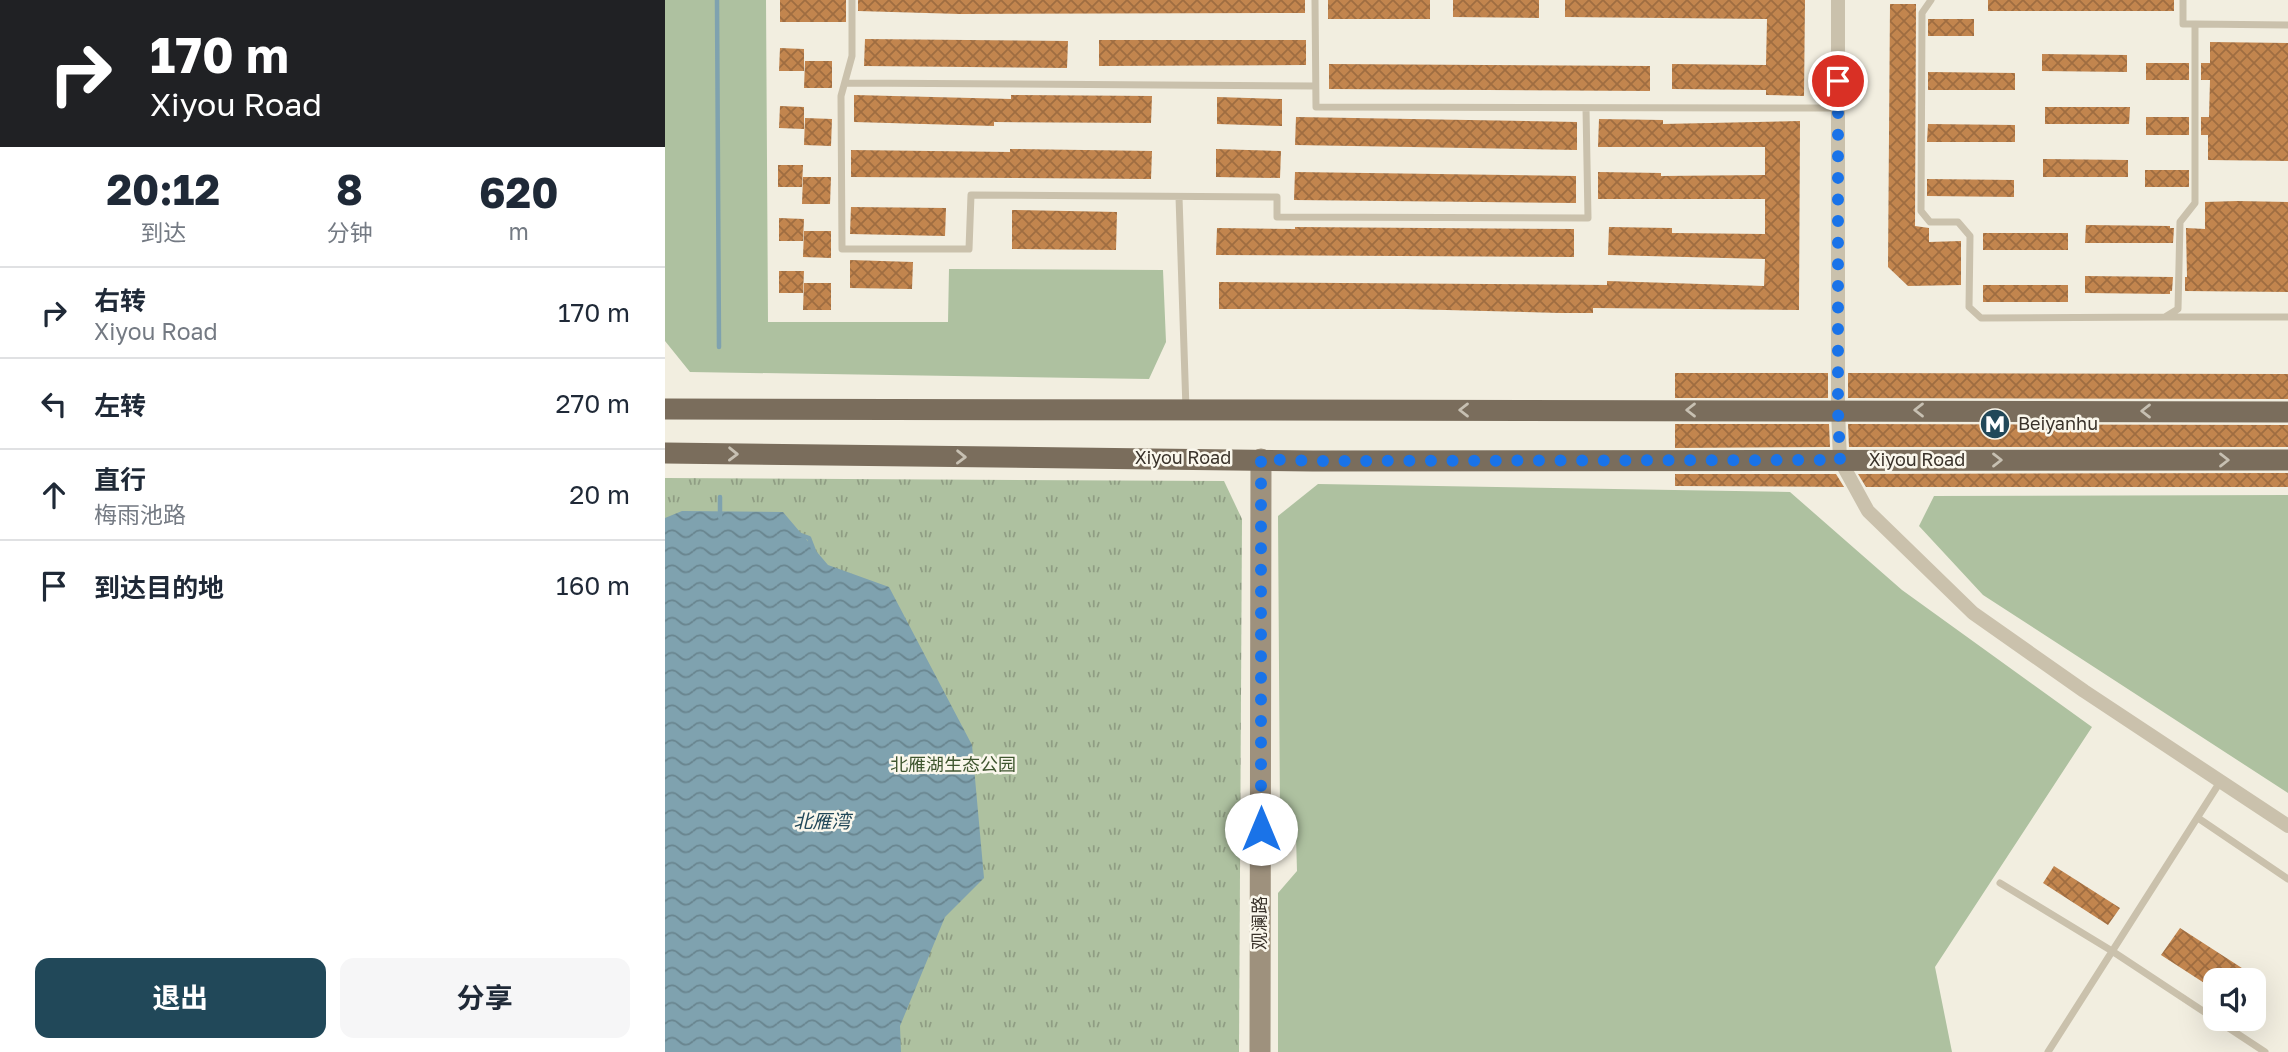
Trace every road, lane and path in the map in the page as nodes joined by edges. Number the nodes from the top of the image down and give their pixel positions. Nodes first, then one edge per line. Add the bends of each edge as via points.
1 (852, 0) edge
2 (1315, 0) edge
3 (1839, 0) edge
4 (1931, 0) edge
5 (2183, 0) edge
6 (2195, 24) junction
7 (2288, 25) edge
8 (845, 83) junction
9 (1315, 86) junction
10 (1586, 108) junction
11 (1838, 108) junction
12 (1179, 197) junction
13 (2165, 317) junction
14 (2288, 317) edge
15 (665, 409) edge
16 (1186, 410) junction
17 (1838, 410) junction
18 (2288, 412) edge
19 (665, 453) edge
20 (1261, 459) junction
21 (1840, 460) junction
22 (2288, 460) edge
23 (2221, 781) junction
24 (2197, 818) junction
25 (2288, 826) edge
26 (2288, 879) edge
27 (2000, 883) dead end
28 (2112, 951) junction
29 (1259, 1052) edge
30 (2048, 1052) edge
31 (2265, 1052) edge

1 - 8 lane via 852,57
2 - 9 lane
3 - 11 street
4 - 13 lane via 1922,13 1921,211 1930,222 1958,222 1970,236 1969,307 1981,318
5 - 6 lane via 2183,24
6 - 7 lane
6 - 13 lane via 2195,203 2180,222 2178,309
8 - 9 lane
8 - 12 lane via 841,96 842,248 969,249 971,195
9 - 10 lane via 1315,107
10 - 11 lane
10 - 12 lane via 1588,218 1277,217 1277,197
11 - 17 street
12 - 16 lane
13 - 14 lane
15 - 16 main road
17 -> 16 main road
18 -> 17 main road
17 - 21 street
19 -> 20 main road, Xiyou Road
20 - 21 main road, Xiyou Road
20 - 29 street, 观澜路
21 -> 22 main road, Xiyou Road
21 - 23 street via 1868,511 1973,613
23 - 24 lane
23 - 25 street
24 - 26 lane
24 - 28 lane
27 - 28 lane
28 - 30 lane
28 - 31 lane

